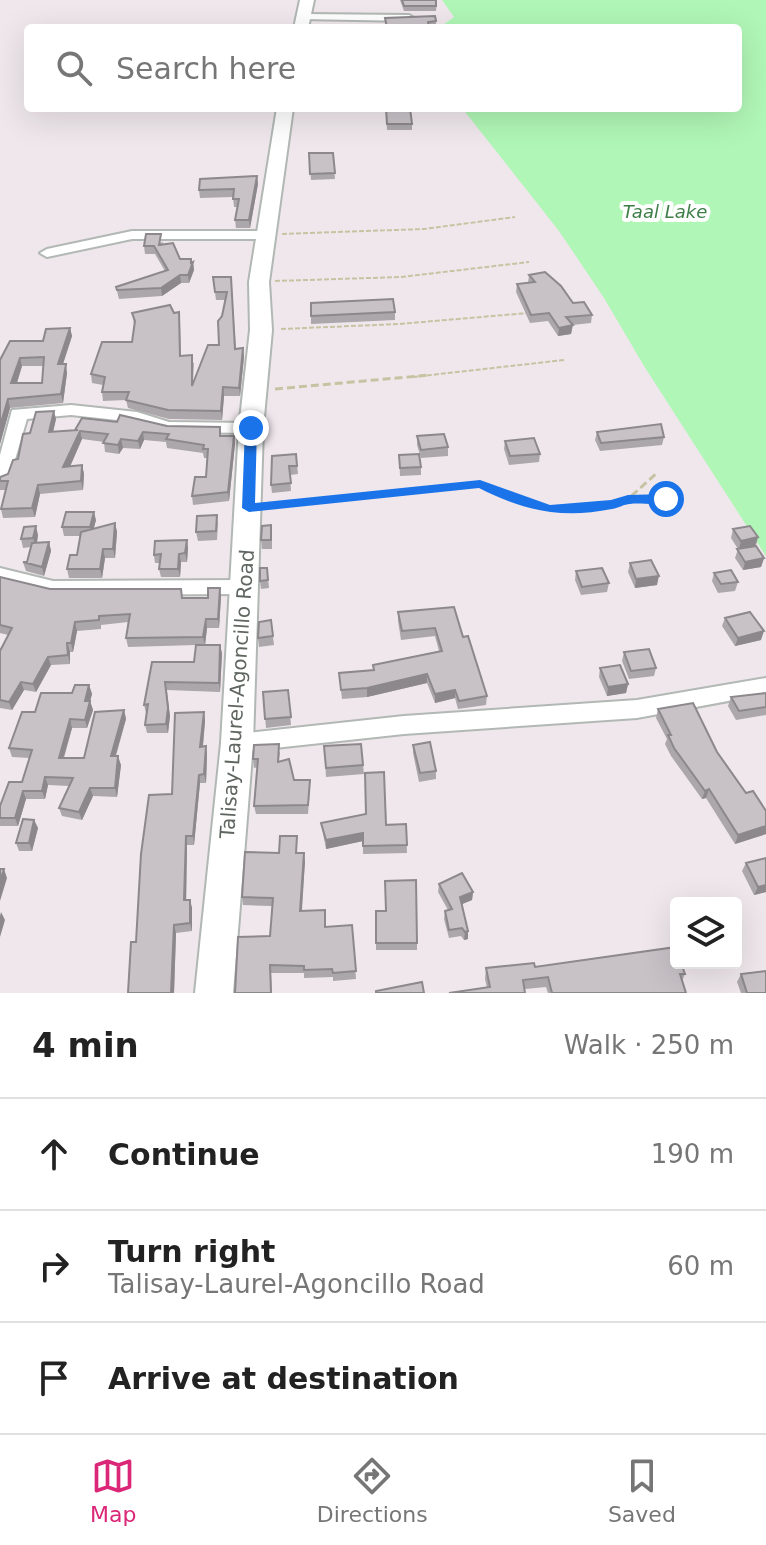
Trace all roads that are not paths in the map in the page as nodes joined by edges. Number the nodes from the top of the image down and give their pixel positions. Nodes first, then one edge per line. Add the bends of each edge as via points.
1 (307, 0) edge
2 (418, 18) edge
3 (303, 23) edge
4 (284, 112) edge
5 (266, 235) junction
6 (47, 253) dead end
7 (9, 414) edge
8 (251, 428) junction
9 (0, 480) edge
10 (0, 575) edge
11 (245, 587) junction
12 (766, 686) edge
13 (237, 743) junction
14 (214, 993) edge

1 - 3 main road
2 - 3 street
4 - 5 main road, Talisay-Laurel-Agoncillo Road
5 - 6 street via 132,235
5 - 8 main road, Talisay-Laurel-Agoncillo Road
7 - 8 street via 71,410 137,417 168,427
7 - 9 street via 19,424
8 - 11 main road, Talisay-Laurel-Agoncillo Road
10 - 11 street via 53,588
11 - 13 main road, Talisay-Laurel-Agoncillo Road
12 - 13 street via 637,709
13 - 14 main road, Talisay-Laurel-Agoncillo Road

